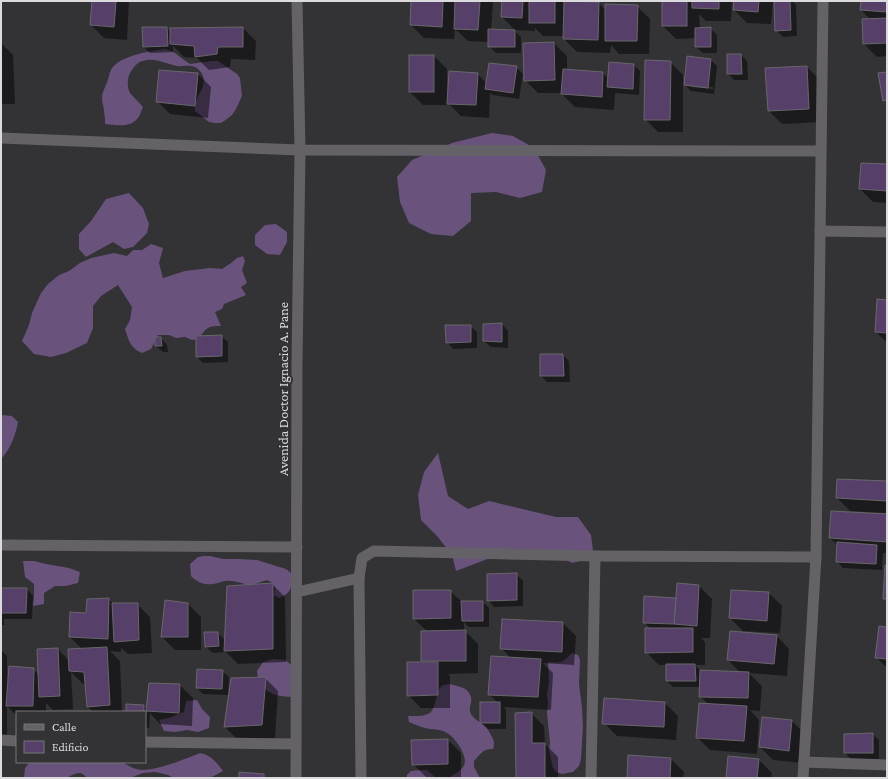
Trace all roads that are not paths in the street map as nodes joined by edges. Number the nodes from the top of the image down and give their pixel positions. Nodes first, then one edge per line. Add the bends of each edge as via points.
1 (297, 1) edge
2 (823, 1) edge
3 (1, 138) edge
4 (300, 150) junction
5 (821, 151) junction
6 (820, 231) junction
7 (887, 232) edge
8 (1, 545) edge
9 (297, 547) junction
10 (595, 556) junction
11 (816, 557) junction
12 (359, 578) junction
13 (297, 592) junction
14 (1, 740) edge
15 (16, 741) edge
16 (146, 742) edge
17 (296, 744) junction
18 (804, 762) junction
19 (887, 765) edge
20 (296, 778) edge
21 (361, 778) edge
22 (591, 778) edge
23 (802, 778) edge

1 - 4 street, Avenida Doctor Ignacio A. Pane
2 - 5 street
3 - 4 street
4 - 5 street
4 - 9 street, Avenida Doctor Ignacio A. Pane
5 - 6 street
6 - 7 street
6 - 11 street
8 - 9 street
9 - 13 street, Avenida Doctor Ignacio A. Pane
10 - 11 street
10 - 12 street via 374,551 362,558
10 - 22 street
11 - 18 street
12 - 13 street
12 - 21 street
13 - 17 street, Avenida Doctor Ignacio A. Pane
14 - 15 street
16 - 17 street
17 - 20 street, Avenida Doctor Ignacio A. Pane
18 - 19 street
18 - 23 street

